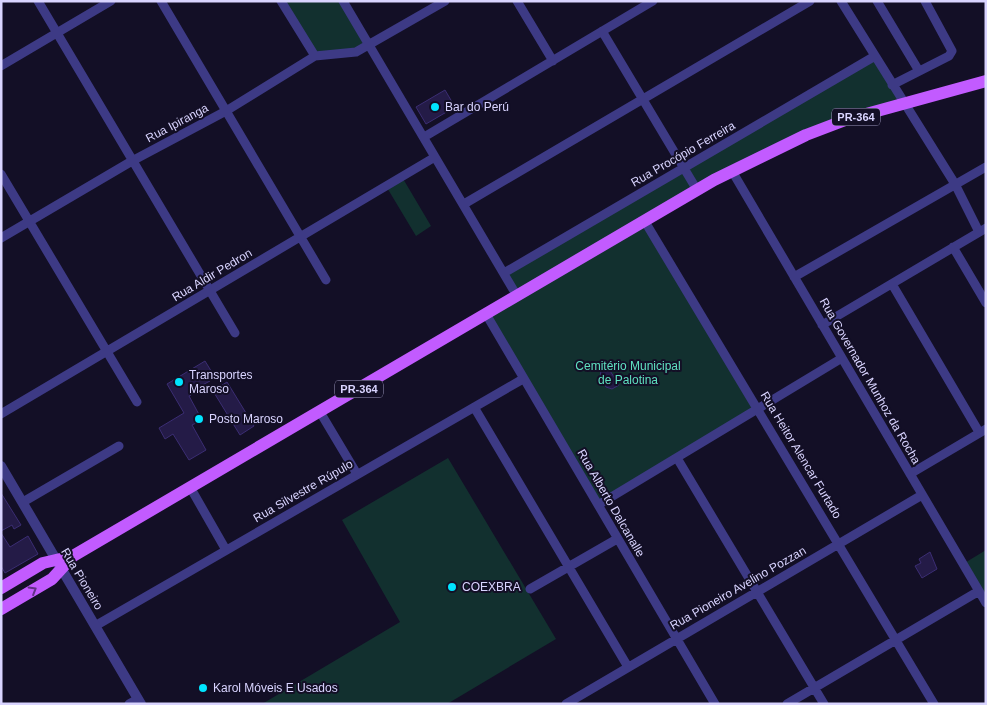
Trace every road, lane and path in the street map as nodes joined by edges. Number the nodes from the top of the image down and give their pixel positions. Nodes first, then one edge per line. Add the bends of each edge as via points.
1 (38, 1) edge
2 (111, 1) edge
3 (161, 1) edge
4 (281, 1) edge
5 (343, 1) edge
6 (445, 1) edge
7 (517, 1) edge
8 (653, 1) edge
9 (810, 1) edge
10 (840, 1) edge
11 (877, 1) edge
12 (925, 1) edge
13 (602, 31) junction
14 (57, 33) junction
15 (370, 46) junction
16 (315, 56) junction
17 (875, 56) junction
18 (553, 61) junction
19 (1, 66) edge
20 (919, 71) junction
21 (986, 81) edge
22 (892, 85) junction
23 (643, 99) junction
24 (904, 104) junction
25 (226, 110) junction
26 (424, 137) junction
27 (435, 157) junction
28 (132, 161) junction
29 (986, 167) edge
30 (684, 168) junction
31 (732, 171) junction
32 (1, 174) edge
33 (955, 184) junction
34 (697, 190) junction
35 (464, 204) junction
36 (644, 220) junction
37 (29, 222) junction
38 (982, 230) edge
39 (1, 238) edge
40 (300, 238) junction
41 (953, 248) junction
42 (504, 273) junction
43 (794, 277) junction
44 (326, 280) dead end
45 (892, 284) junction
46 (210, 291) junction
47 (517, 296) junction
48 (986, 303) edge
49 (486, 314) junction
50 (822, 325) junction
51 (235, 333) dead end
52 (107, 352) junction
53 (842, 358) junction
54 (523, 379) junction
55 (137, 402) dead end
56 (474, 407) junction
57 (759, 409) junction
58 (320, 412) junction
59 (1, 414) edge
60 (983, 431) edge
61 (119, 446) dead end
62 (677, 458) junction
63 (1, 466) edge
64 (357, 474) junction
65 (910, 474) junction
66 (190, 487) junction
67 (922, 495) junction
68 (23, 502) junction
69 (598, 505) junction
70 (617, 539) junction
71 (839, 544) junction
72 (226, 550) junction
73 (59, 564) junction
74 (569, 566) junction
75 (1, 588) edge
76 (530, 589) dead end
77 (979, 591) junction
78 (757, 592) junction
79 (986, 603) edge
80 (1, 609) edge
81 (95, 626) junction
82 (676, 639) junction
83 (896, 640) junction
84 (628, 667) junction
85 (814, 688) junction
86 (582, 700) edge
87 (136, 702) edge
88 (566, 704) edge
89 (714, 704) edge
90 (787, 704) edge
91 (824, 704) edge
92 (934, 704) edge

1 - 14 street
2 - 14 street
3 - 25 street
4 - 16 street
5 - 15 street
6 - 15 street, Rua Ipiranga
7 - 18 street
8 - 13 street
9 - 23 street
10 - 17 street
11 - 20 street
12 - 20 street via 952,51 950,56
13 - 18 street
13 - 23 street
14 - 19 street
14 - 28 street
15 - 16 street, Rua Ipiranga via 356,52
15 - 26 street
16 - 25 street, Rua Ipiranga
17 - 22 street
17 - 30 street, Rua Procópio Ferreira
18 - 26 street
20 - 22 street
21 - 24 main road, PR-364
22 - 24 street
23 - 30 street
23 - 35 street
24 - 31 main road, PR-364 via 885,107 806,135
24 - 33 street
25 - 28 street, Rua Ipiranga
25 - 40 street
26 - 27 street
27 - 35 street
27 - 40 street, Rua Aldir Pedron
28 - 37 street, Rua Ipiranga
28 - 46 street
29 - 33 street
30 - 34 street
30 - 42 street, Rua Procópio Ferreira
31 - 34 main road, PR-364
31 - 43 street, Rua Governador Munhoz da Rocha
32 - 37 street
33 - 38 street
33 - 43 street
34 - 36 main road, PR-364
35 - 42 street
36 - 47 main road, PR-364
36 - 57 street, Rua Heitor Alencar Furtado
37 - 39 street, Rua Ipiranga
37 - 52 street
38 - 41 street
40 - 44 street
40 - 46 street, Rua Aldir Pedron
41 - 45 street
41 - 48 street
42 - 47 street
43 - 50 street, Rua Governador Munhoz da Rocha
45 - 50 street
45 - 60 street
46 - 51 street
46 - 52 street, Rua Aldir Pedron
47 - 49 main road, PR-364
49 - 54 street, Rua Alberto Dalcanalle
49 - 58 main road, PR-364
50 - 53 street, Rua Governador Munhoz da Rocha
52 - 55 street
52 - 59 street, Rua Aldir Pedron
53 - 57 street
53 - 65 street, Rua Governador Munhoz da Rocha
54 - 56 street, Rua Silvestre Rúpulo
54 - 69 street, Rua Alberto Dalcanalle
56 - 64 street, Rua Silvestre Rúpulo
56 - 74 street
57 - 62 street
57 - 71 street, Rua Heitor Alencar Furtado
58 - 64 street
58 - 66 main road, PR-364
60 - 65 street
61 - 68 street
62 - 69 street
62 - 78 street
63 - 68 street, Rua Pioneiro
64 - 72 street, Rua Silvestre Rúpulo
65 - 67 street, Rua Governador Munhoz da Rocha
66 - 72 street
66 - 73 main road, PR-364
67 - 71 street, Rua Pioneiro Avelino Pozzan
67 - 77 street, Rua Governador Munhoz da Rocha
68 - 73 street, Rua Pioneiro
69 - 70 street, Rua Alberto Dalcanalle
70 - 74 street
70 - 82 street, Rua Alberto Dalcanalle
71 - 78 street, Rua Pioneiro Avelino Pozzan
71 - 83 street, Rua Heitor Alencar Furtado
72 - 81 street, Rua Silvestre Rúpulo
73 - 75 main road via 43,563
80 -> 73 main road via 52,579
73 - 81 street, Rua Pioneiro
74 - 76 street
74 - 84 street
77 - 79 street, Rua Governador Munhoz da Rocha
77 - 83 street
78 - 82 street, Rua Pioneiro Avelino Pozzan
78 - 85 street
81 - 87 street, Rua Pioneiro
82 - 84 street, Rua Pioneiro Avelino Pozzan
82 - 89 street, Rua Alberto Dalcanalle
83 - 85 street
83 - 92 street, Rua Heitor Alencar Furtado
84 - 86 street, Rua Pioneiro Avelino Pozzan
85 - 90 street
85 - 91 street
86 - 88 street, Rua Pioneiro Avelino Pozzan

